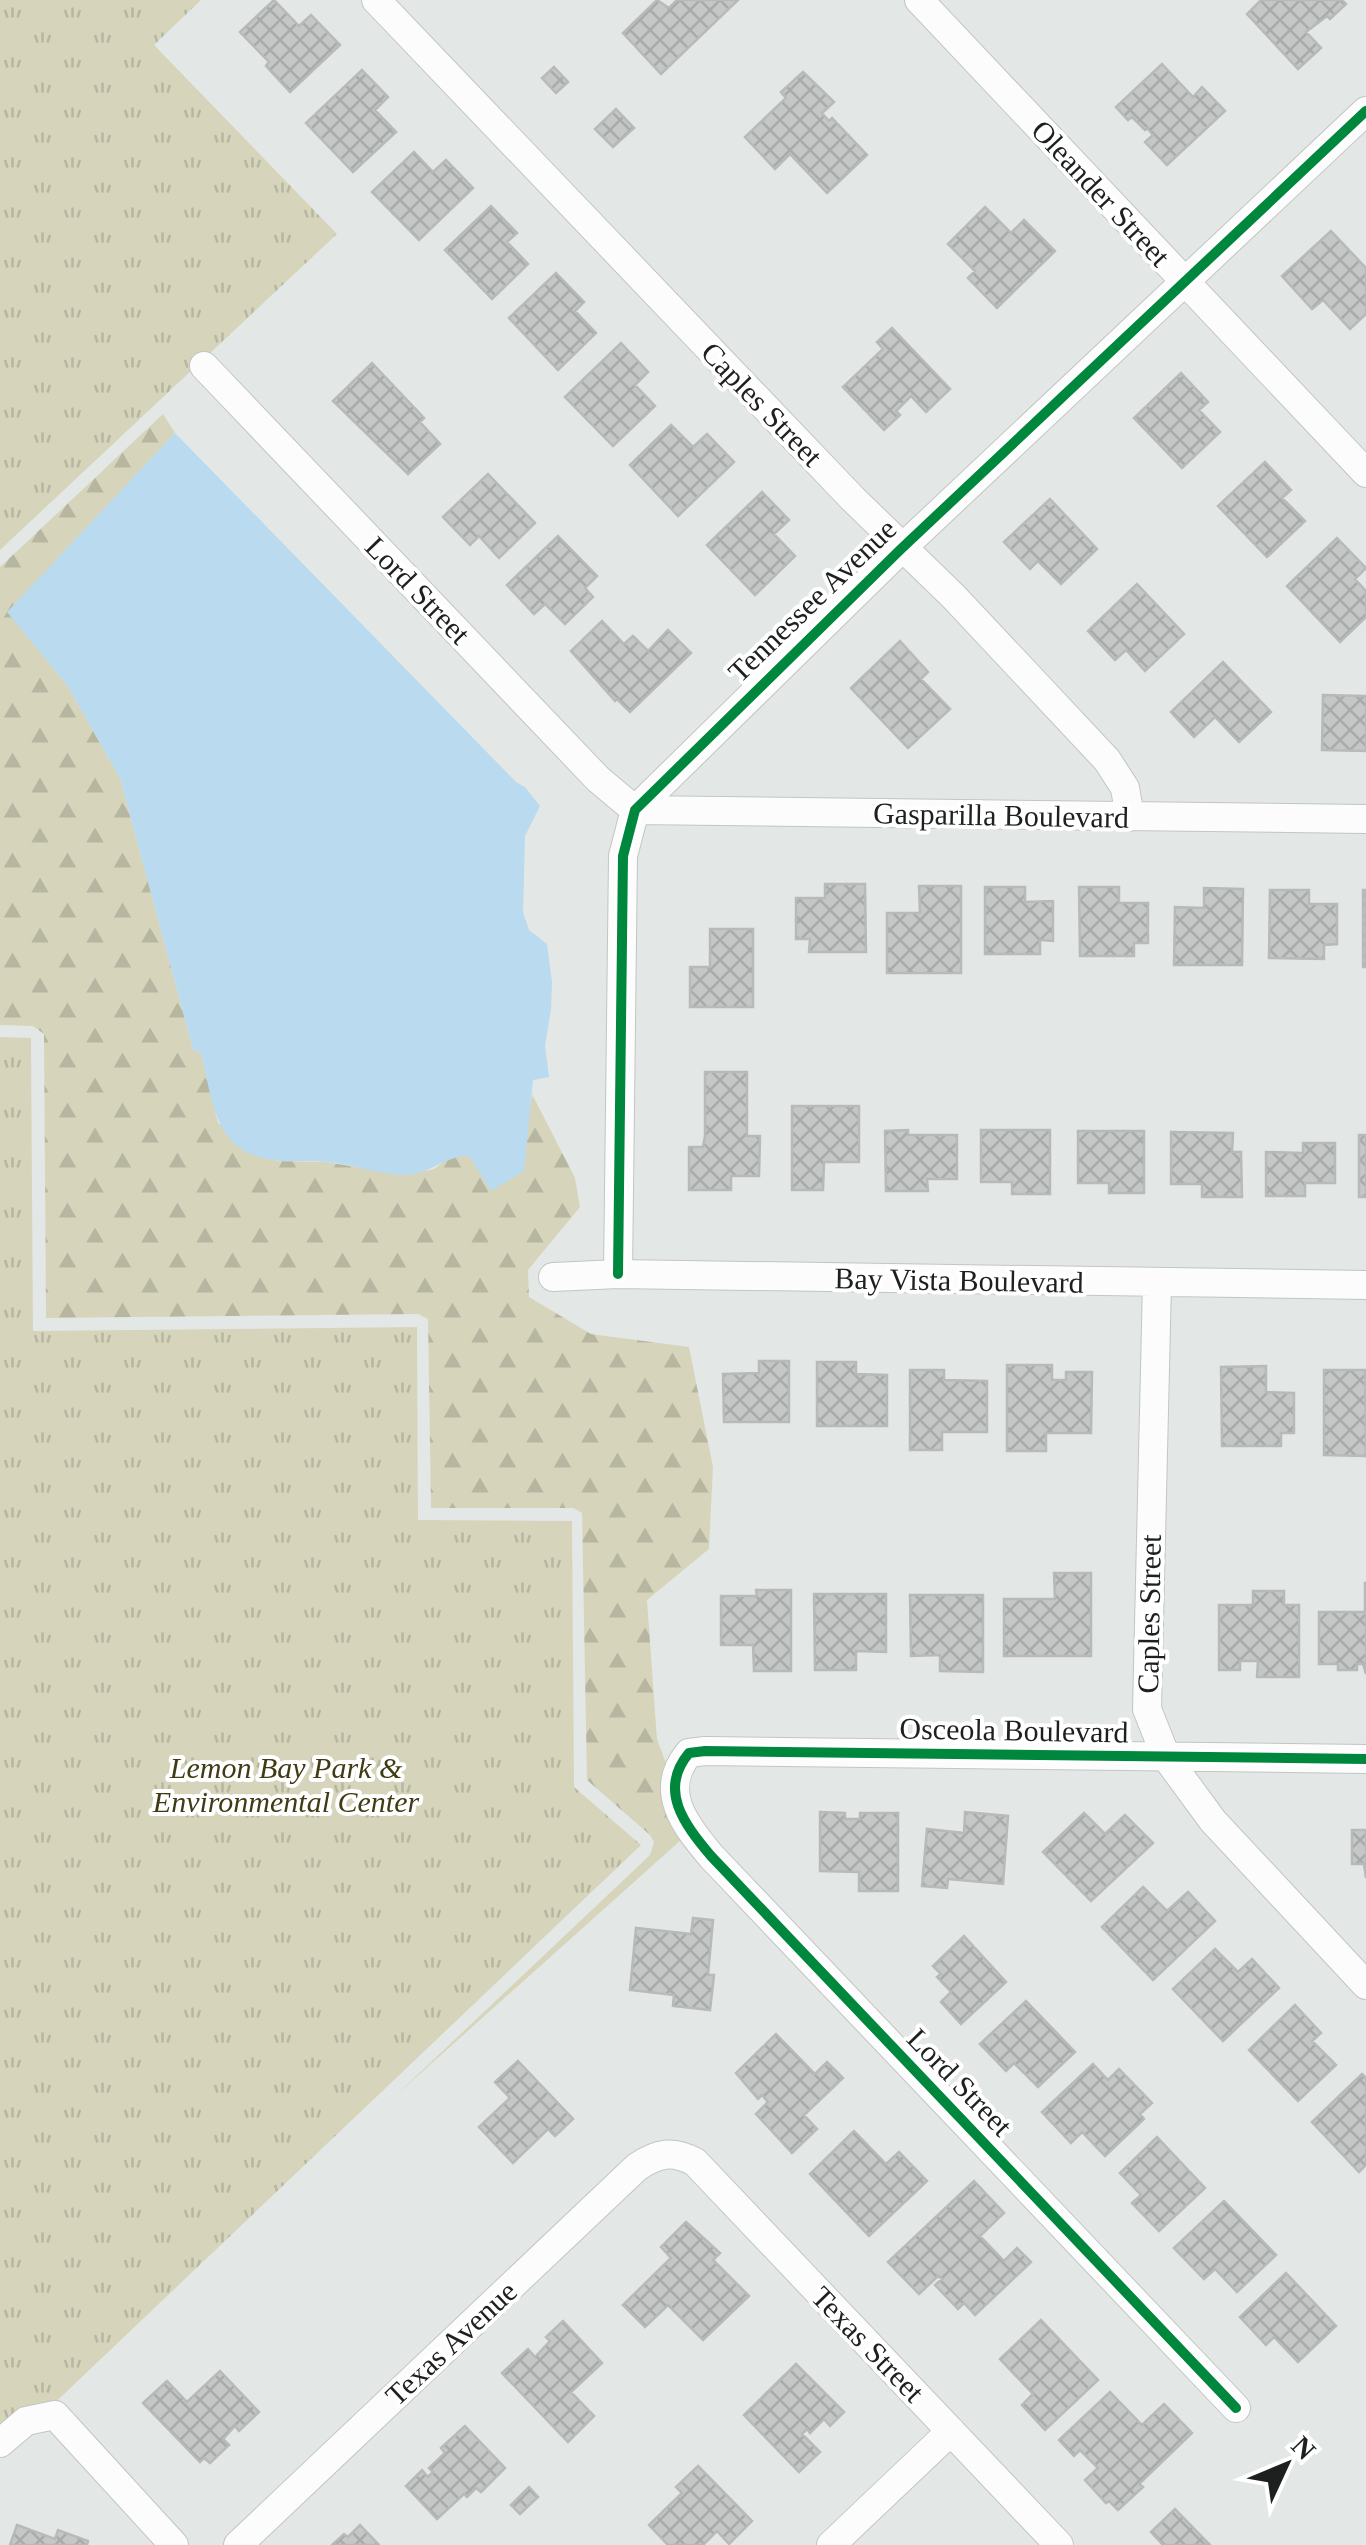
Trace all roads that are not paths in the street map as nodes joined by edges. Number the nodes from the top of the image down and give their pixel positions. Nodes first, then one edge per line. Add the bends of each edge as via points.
1 (376, 0) edge
2 (919, 0) edge
3 (1366, 111) edge
4 (1183, 280) junction
5 (204, 366) dead end
6 (1366, 473) edge
7 (901, 549) junction
8 (636, 810) junction
9 (1130, 817) junction
10 (1366, 819) edge
11 (618, 1274) junction
12 (553, 1277) dead end
13 (1158, 1283) junction
14 (1366, 1285) edge
15 (1166, 1757) junction
16 (1366, 1759) edge
17 (675, 1776) joint
18 (1366, 1986) edge
19 (670, 2153) joint
20 (1236, 2408) dead end
21 (951, 2431) junction
22 (0, 2443) edge
23 (174, 2545) edge
24 (238, 2545) edge
25 (832, 2545) edge
26 (1059, 2545) edge

1 - 7 street, Caples Street
2 - 4 street, Oleander Street
3 - 4 street, Tennessee Avenue
4 - 6 street, Oleander Street
4 - 7 street, Tennessee Avenue
5 - 8 street, Lord Street via 598,779
7 - 8 street, Tennessee Avenue
7 - 9 street, Caples Street via 1107,760 1125,788
8 - 9 street, Gasparilla Boulevard
8 - 11 street via 624,856
9 - 10 street, Gasparilla Boulevard
11 - 12 street, Bay Vista Boulevard
11 - 13 street, Bay Vista Boulevard
13 - 14 street, Bay Vista Boulevard
13 - 15 street, Caples Street via 1147,1709
15 - 16 street, Osceola Boulevard
15 - 17 street, Osceola Boulevard via 705,1751 690,1752
15 - 18 street, Caples Street via 1213,1822
17 - 20 street, Lord Street via 681,1814 710,1856
19 - 21 street, Texas Street via 696,2162
19 - 24 street, Texas Avenue via 637,2166
21 - 25 street
21 - 26 street, Texas Street
22 - 23 street via 26,2421 55,2415

